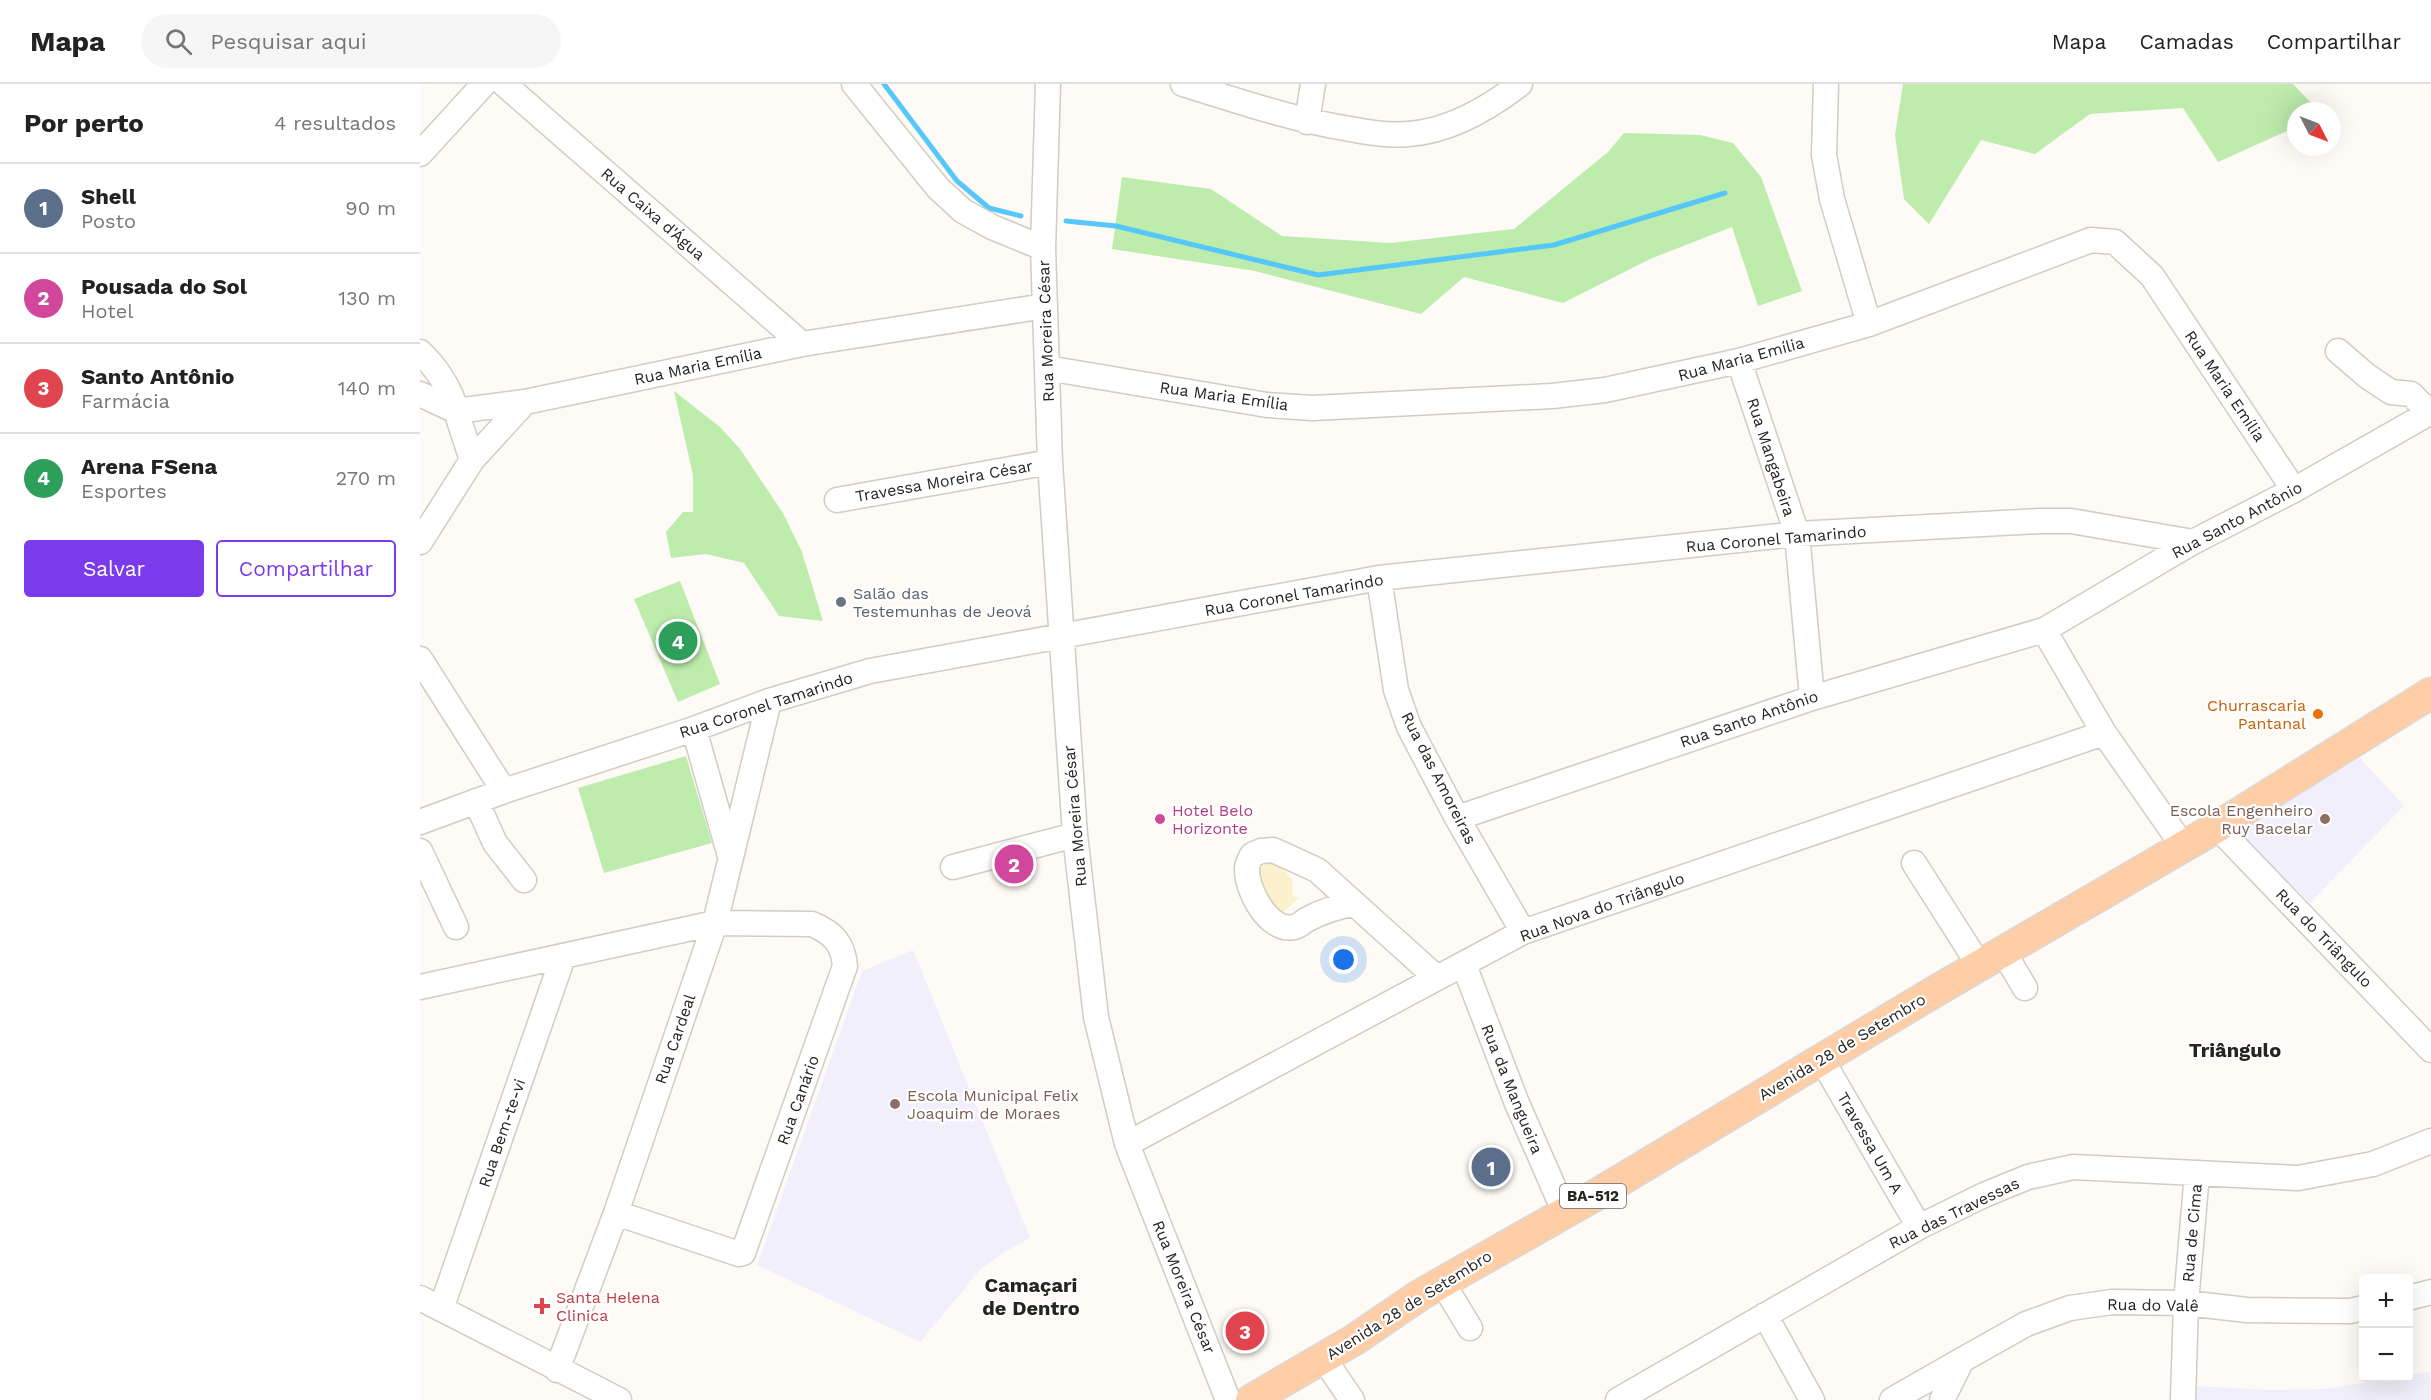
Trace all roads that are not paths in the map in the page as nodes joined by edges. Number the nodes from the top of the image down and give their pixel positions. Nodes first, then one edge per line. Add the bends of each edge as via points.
1 (484, 84) edge
2 (504, 84) edge
3 (854, 84) edge
4 (1047, 84) edge
5 (1183, 84) edge
6 (1313, 84) edge
7 (1520, 84) edge
8 (1826, 84) edge
9 (1307, 122) junction
10 (420, 154) edge
11 (1043, 248) junction
12 (1045, 306) junction
13 (1869, 324) junction
14 (802, 344) junction
15 (2338, 351) dead end
16 (420, 352) edge
17 (1739, 361) junction
18 (1047, 368) junction
19 (420, 394) edge
20 (525, 402) junction
21 (456, 411) junction
22 (2430, 413) edge
23 (472, 460) junction
24 (1050, 462) junction
25 (2294, 490) junction
26 (837, 500) dead end
27 (1797, 534) junction
28 (420, 542) edge
29 (2193, 542) junction
30 (1379, 578) junction
31 (2044, 630) junction
32 (1062, 638) junction
33 (420, 659) edge
34 (2431, 693) edge
35 (1812, 698) junction
36 (769, 701) junction
37 (694, 729) junction
38 (2104, 734) junction
39 (504, 791) junction
40 (476, 801) junction
41 (1457, 818) junction
42 (420, 822) edge
43 (2217, 827) junction
44 (1075, 835) junction
45 (2183, 846) junction
46 (420, 851) edge
47 (730, 858) junction
48 (1914, 863) dead end
49 (953, 867) dead end
50 (524, 880) dead end
51 (1354, 904) dead end
52 (715, 923) junction
53 (456, 927) dead end
54 (1523, 932) junction
55 (562, 957) junction
56 (1991, 958) junction
57 (1464, 965) junction
58 (1437, 978) junction
59 (420, 987) edge
60 (2025, 988) dead end
61 (2431, 1050) edge
62 (1822, 1060) junction
63 (2431, 1142) edge
64 (1127, 1144) junction
65 (2197, 1173) junction
66 (1564, 1211) junction
67 (616, 1213) junction
68 (1919, 1227) junction
69 (1442, 1282) junction
70 (2431, 1292) edge
71 (2413, 1297) edge
72 (431, 1304) edge
73 (2186, 1304) junction
74 (2359, 1309) edge
75 (1765, 1315) junction
76 (1470, 1328) dead end
77 (1324, 1359) junction
78 (1962, 1360) junction
79 (557, 1370) junction
80 (619, 1400) edge
81 (1228, 1400) edge
82 (1251, 1400) edge
83 (1352, 1400) edge
84 (1618, 1400) edge
85 (1812, 1400) edge
86 (1892, 1400) edge
87 (1942, 1400) edge
88 (2182, 1400) edge

1 - 10 street
2 - 14 street, Rua Caixa d'Água
3 - 11 street via 938,188 963,211
4 - 11 street, Rua Moreira César
5 - 9 street
6 - 9 street
7 - 9 street via 1495,103 1464,118 1412,134 1385,135
8 - 13 street via 1824,155 1832,199
11 - 12 street, Rua Moreira César
12 - 14 street, Rua Maria Emília
12 - 18 street, Rua Moreira César
13 - 17 street, Rua Maria Emília
13 - 25 street, Rua Maria Emília via 2091,240 2115,242 2152,276
14 - 20 street, Rua Maria Emília
15 - 22 street via 2391,392 2410,394
16 - 21 street via 452,396
17 - 18 street, Rua Maria Emília via 1584,393 1313,408 1267,405
17 - 27 street, Rua Mangabeira
18 - 24 street, Rua Moreira César
19 - 21 street
20 - 21 street, Rua Maria Emília
20 - 23 street
21 - 23 street
22 - 25 street, Rua Santo Antônio
23 - 28 street
24 - 26 street, Travessa Moreira César
24 - 32 street, Rua Moreira César
25 - 29 street, Rua Santo Antônio
27 - 29 street, Rua Coronel Tamarindo via 2072,521
27 - 30 street, Rua Coronel Tamarindo
27 - 35 street, Rua Mangabeira
29 - 31 street, Rua Santo Antônio
30 - 32 street, Rua Coronel Tamarindo
30 - 41 street, Rua das Amoreiras via 1396,690 1409,727
31 - 35 street, Rua Santo Antônio
31 - 38 street
32 - 36 street, Rua Coronel Tamarindo via 870,671
32 - 44 street, Rua Moreira César
33 - 39 street
34 - 43 main road, Avenida 28 de Setembro / BA-512
35 - 41 street, Rua Santo Antônio
36 - 37 street, Rua Coronel Tamarindo
36 - 47 street, Rua Cardeal
37 - 39 street, Rua Coronel Tamarindo
37 - 47 street
38 - 45 street
38 - 54 street, Rua Nova do Triângulo
39 - 40 street, Rua Coronel Tamarindo
40 - 42 street, Rua Coronel Tamarindo
40 - 50 street via 495,843
41 - 54 street, Rua das Amoreiras
43 - 45 main road, Avenida 28 de Setembro / BA-512
43 - 61 street, Rua do Triângulo
44 - 49 street
44 - 64 street, Rua Moreira César via 1096,1017
45 - 56 main road, Avenida 28 de Setembro / BA-512
46 - 53 street
47 - 52 street, Rua Cardeal
48 - 56 street
51 - 58 street
52 - 55 street
52 - 67 street, Rua Cardeal
52 - 67 street, Rua Canário via 812,924 837,938 845,966 743,1253
54 - 57 street, Rua Nova do Triângulo
55 - 59 street
55 - 72 street, Rua Bem-te-vi
56 - 60 street
56 - 62 main road, Avenida 28 de Setembro / BA-512
57 - 58 street, Rua Nova do Triângulo
57 - 66 street, Rua da Mangueira via 1516,1101
58 - 64 street, Rua Nova do Triângulo
62 - 66 main road, Avenida 28 de Setembro / BA-512
62 - 68 street, Travessa Um A
63 - 65 street, Rua das Travessas via 2373,1164 2298,1178
64 - 81 street, Rua Moreira César
65 - 68 street, Rua das Travessas via 2073,1167 2028,1177
65 - 73 street, Rua de Cima
66 - 69 main road, Avenida 28 de Setembro / BA-512
67 - 79 street, Rua Cardeal
68 - 75 street, Rua das Travessas
69 - 76 street
69 - 77 main road, Avenida 28 de Setembro / BA-512
70 - 71 street
72 - 79 street
73 - 74 street, Rua do Valê via 2247,1311
73 - 78 street, Rua do Valê via 2112,1302 2070,1308 2026,1324
73 - 88 street, Rua de Cima
75 - 84 street, Rua das Travessas
75 - 85 street
77 - 82 main road, Avenida 28 de Setembro / BA-512
77 - 83 street
78 - 86 street, Rua do Valê
78 - 87 street
79 - 80 street

